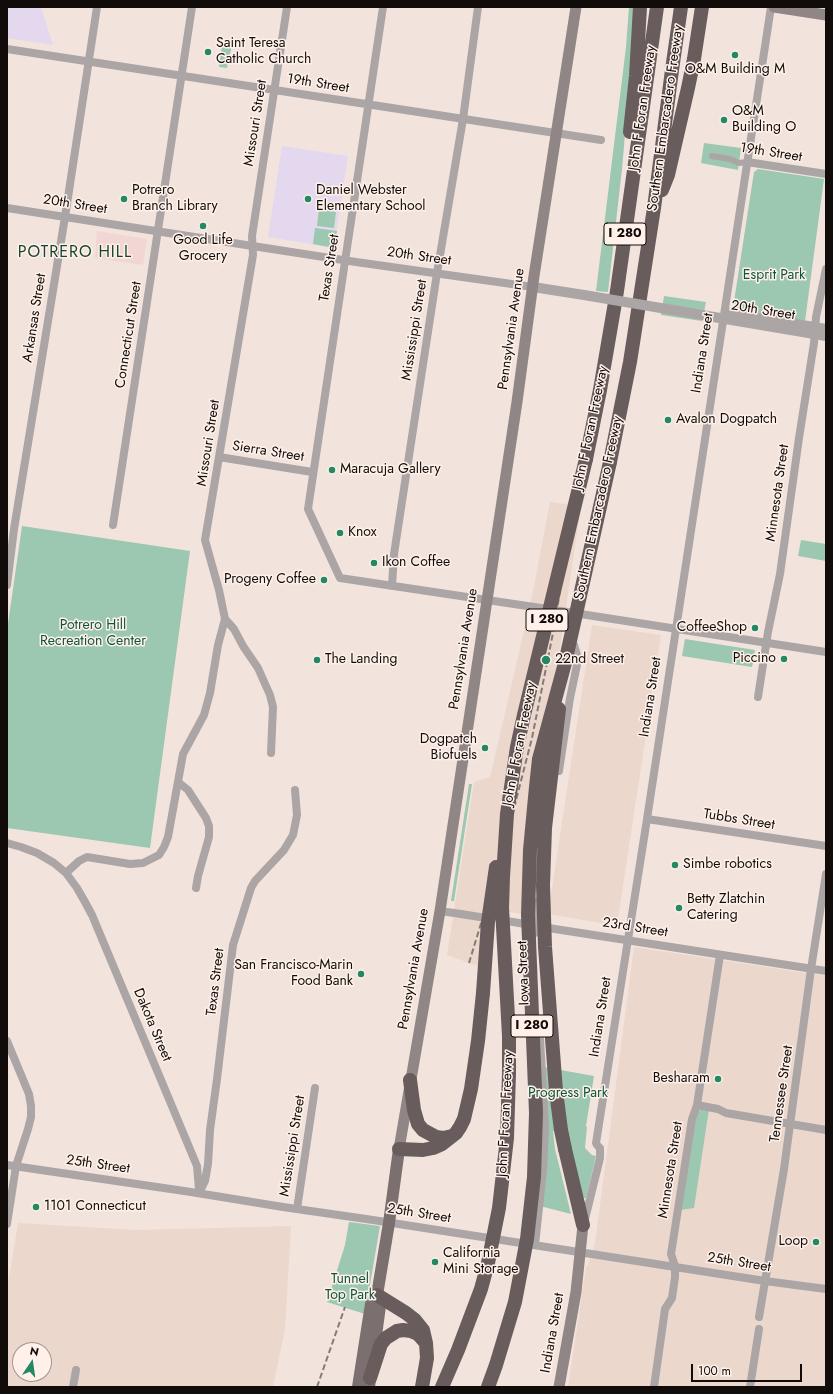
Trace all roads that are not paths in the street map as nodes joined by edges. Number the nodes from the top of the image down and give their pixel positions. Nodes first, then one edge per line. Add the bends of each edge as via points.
1 (96, 7) edge
2 (192, 7) edge
3 (287, 7) edge
4 (383, 7) edge
5 (478, 7) edge
6 (576, 7) edge
7 (640, 7) edge
8 (657, 7) edge
9 (681, 7) edge
10 (702, 7) edge
11 (772, 7) edge
12 (824, 15) edge
13 (7, 49) edge
14 (88, 62) junction
15 (182, 76) junction
16 (274, 90) junction
17 (368, 104) junction
18 (463, 119) junction
19 (557, 133) junction
20 (601, 140) dead end
21 (712, 156) dead end
22 (747, 162) junction
23 (826, 174) edge
24 (7, 208) edge
25 (654, 208) junction
26 (64, 217) junction
27 (158, 232) junction
28 (252, 246) junction
29 (622, 254) junction
30 (344, 260) junction
31 (826, 269) edge
32 (437, 273) junction
33 (533, 287) junction
34 (725, 311) junction
35 (816, 326) junction
36 (826, 328) edge
37 (826, 336) edge
38 (220, 457) junction
39 (312, 472) junction
40 (114, 525) dead end
41 (7, 585) edge
42 (392, 586) junction
43 (486, 600) junction
44 (576, 613) junction
45 (225, 619) junction
46 (676, 629) junction
47 (767, 643) junction
48 (826, 652) edge
49 (565, 663) junction
50 (758, 697) dead end
51 (270, 753) dead end
52 (178, 782) junction
53 (511, 782) junction
54 (295, 790) dead end
55 (647, 820) junction
56 (7, 843) edge
57 (826, 846) edge
58 (66, 873) junction
59 (826, 874) edge
60 (196, 888) dead end
61 (440, 911) junction
62 (535, 926) junction
63 (628, 940) junction
64 (720, 955) junction
65 (811, 969) junction
66 (826, 971) edge
67 (7, 1041) edge
68 (410, 1080) junction
69 (315, 1088) dead end
70 (697, 1105) junction
71 (791, 1124) junction
72 (826, 1130) edge
73 (452, 1136) junction
74 (399, 1149) junction
75 (7, 1165) edge
76 (16, 1166) junction
77 (199, 1193) junction
78 (297, 1209) junction
79 (390, 1222) junction
80 (7, 1224) edge
81 (583, 1225) junction
82 (535, 1245) junction
83 (580, 1252) junction
84 (675, 1266) junction
85 (765, 1280) junction
86 (826, 1288) edge
87 (377, 1295) junction
88 (759, 1317) dead end
89 (758, 1329) dead end
90 (426, 1346) junction
91 (76, 1370) dead end
92 (370, 1382) edge
93 (73, 1387) edge
94 (358, 1387) edge
95 (422, 1387) edge
96 (442, 1387) edge
97 (488, 1387) edge
98 (559, 1387) edge
99 (654, 1387) edge
100 (750, 1387) edge

1 - 14 street, Arkansas Street
2 - 15 street, Connecticut Street
3 - 16 street, Missouri Street
4 - 17 street, Texas Street
5 - 18 street, Mississippi Street
6 - 19 main road, Pennsylvania Avenue
7 - 29 highway
8 - 29 highway, John F Foran Freeway / I 280
9 - 25 highway, Southern Embarcadero Freeway / I 280
10 - 25 highway via 694,59 668,176
11 - 12 main road
11 - 22 street, Indiana Street
13 - 14 street, 19th Street
14 - 15 street, 19th Street
14 - 26 street, Arkansas Street
15 - 16 street, 19th Street
15 - 27 street, Connecticut Street
16 - 17 street, 19th Street
16 - 28 street, Missouri Street
17 - 18 street, 19th Street
17 - 30 street, Texas Street
18 - 19 street, 19th Street
18 - 32 street, Mississippi Street
19 - 20 street, 19th Street
19 - 33 main road, Pennsylvania Avenue
21 - 22 street, 19th Street via 739,163
22 - 23 street, 19th Street
22 - 34 street, Indiana Street
24 - 26 street, 20th Street
25 - 49 highway, Southern Embarcadero Freeway / I 280, bridge via 630,362
26 - 27 street, 20th Street
26 - 41 street, Arkansas Street
27 - 28 street, 20th Street
27 - 40 street, Connecticut Street
28 - 30 street, 20th Street
28 - 38 street, Missouri Street via 253,255
29 - 53 highway, John F Foran Freeway / I 280, bridge via 606,359 586,459 524,715
30 - 32 street, 20th Street
30 - 39 street, Texas Street
31 - 35 street, Minnesota Street
32 - 33 street, 20th Street
32 - 42 street, Mississippi Street via 394,554
33 - 37 street, 20th Street, bridge
33 - 43 main road, Pennsylvania Avenue
34 - 35 street, 20th Street
34 - 46 street, Indiana Street
35 - 36 street, 20th Street
35 - 47 street, Minnesota Street via 780,574
38 - 39 street, Sierra Street
38 - 45 street, Missouri Street via 206,540
39 - 42 street, Texas Street via 308,509 340,578
42 - 43 street
43 - 44 street, bridge
43 - 61 main road, Pennsylvania Avenue
44 - 46 street
44 - 62 street, Iowa Street via 574,645 577,665 561,749 553,819 544,844
45 - 51 street via 258,668 270,695 273,707
45 - 52 street, Missouri Street via 204,715 183,754
46 - 47 street
46 - 55 street, Indiana Street
47 - 48 street
47 - 50 street, Minnesota Street
49 - 81 highway, bridge via 545,828 543,885 556,1091 561,1130
49 - 97 highway, Southern Embarcadero Freeway / I 280, bridge via 539,759 530,850 528,949 536,1113 531,1209 515,1302
52 - 58 street, Missouri Street via 168,837 159,855 142,863 130,864 87,857
52 - 60 street via 188,790 209,826 209,837
53 - 73 highway, bridge via 488,922 479,1035 471,1089 464,1120
53 - 96 highway, John F Foran Freeway / I 280, bridge via 503,877 503,941 509,1036 504,1173 494,1236 484,1276
54 - 77 street, Texas Street via 297,815 293,835 284,850 255,881 233,945 208,1164 205,1181
55 - 57 street, Tubbs Street
55 - 63 street, Indiana Street
56 - 58 street via 37,853
58 - 77 street, Dakota Street via 95,922 197,1166
59 - 65 street, Tennessee Street
61 - 62 street, 23rd Street, bridge
61 - 68 main road, Pennsylvania Avenue
62 - 63 street, 23rd Street
62 - 82 street, Iowa Street via 544,1128 543,1170
63 - 64 street, 23rd Street
63 - 81 street, Indiana Street via 596,1143 600,1148 600,1158
64 - 65 street, 23rd Street
64 - 70 street, Minnesota Street
65 - 66 street, 23rd Street
65 - 71 street, Tennessee Street
67 - 76 street via 29,1094 31,1106 29,1126
68 - 73 highway via 418,1124 436,1137
68 - 74 main road, Pennsylvania Avenue
69 - 78 street, Mississippi Street
70 - 71 street via 726,1113
70 - 84 street, Minnesota Street via 692,1119 672,1254
71 - 72 street
71 - 85 street, Tennessee Street
73 - 74 highway via 433,1148
74 - 79 main road, Pennsylvania Avenue
75 - 76 street, 25th Street
76 - 77 street, 25th Street
76 - 80 street
77 - 78 street, 25th Street
78 - 79 street, 25th Street
79 - 82 street, 25th Street
79 - 87 main road, Pennsylvania Avenue
81 - 83 main road, Indiana Street
82 - 83 street, 25th Street
83 - 84 street, 25th Street
83 - 98 main road, Indiana Street via 576,1292
84 - 85 street, 25th Street
84 - 99 street, Minnesota Street via 672,1298 666,1309
85 - 86 street, 25th Street
85 - 88 street, Tennessee Street
87 - 90 highway via 415,1320 423,1330
87 - 92 main road, Pennsylvania Avenue via 380,1306
87 - 94 main road, Pennsylvania Avenue via 371,1304
89 - 100 street
90 - 92 highway via 418,1334 411,1331 396,1331 381,1344
90 - 95 highway via 427,1366
91 - 93 street

